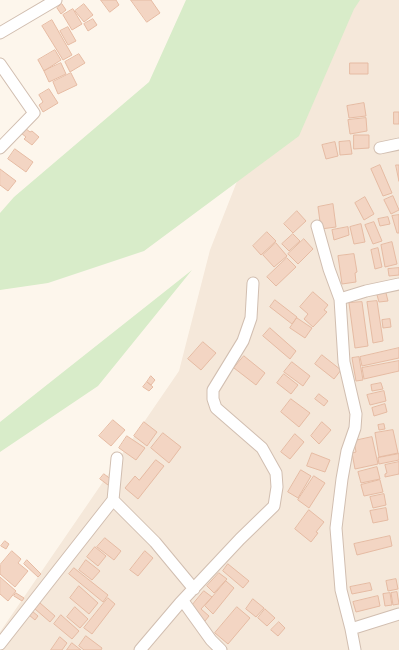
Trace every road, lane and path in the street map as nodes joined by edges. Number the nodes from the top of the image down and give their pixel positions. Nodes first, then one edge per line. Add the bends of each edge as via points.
1 (56, 0) edge
2 (0, 33) edge
3 (0, 64) edge
4 (399, 144) edge
5 (0, 148) edge
6 (380, 148) dead end
7 (317, 226) dead end
8 (254, 283) dead end
9 (399, 284) edge
10 (340, 299) junction
11 (117, 458) dead end
12 (113, 500) junction
13 (194, 589) junction
14 (183, 601) junction
15 (399, 614) edge
16 (351, 629) junction
17 (0, 644) edge
18 (140, 650) edge
19 (222, 650) edge
20 (355, 650) edge

1 - 2 street
3 - 5 street via 34,113
4 - 6 street
7 - 10 street
8 - 13 street via 251,318 243,341 213,390 213,399 216,408 262,448 276,473 274,506
9 - 10 street
10 - 16 street via 344,362 356,414 342,479 336,528 341,590
11 - 12 street
12 - 13 street via 155,542
12 - 17 street
13 - 14 street
14 - 18 street
14 - 19 street via 211,640
15 - 16 street
16 - 20 street

